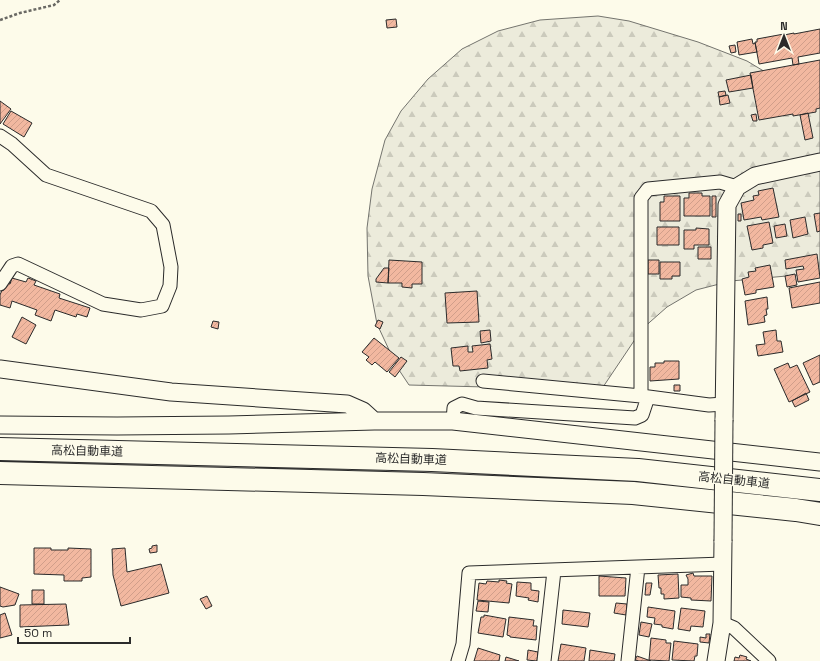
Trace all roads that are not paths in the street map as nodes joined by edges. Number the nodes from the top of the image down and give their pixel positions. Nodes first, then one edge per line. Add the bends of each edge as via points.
1 (0, 136) edge
2 (820, 162) edge
3 (737, 187) junction
4 (0, 284) edge
5 (0, 369) edge
6 (483, 381) dead end
7 (644, 397) junction
8 (724, 412) junction
9 (374, 420) junction
10 (453, 421) junction
11 (0, 425) edge
12 (0, 449) edge
13 (820, 462) edge
14 (0, 472) edge
15 (810, 489) edge
16 (820, 514) edge
17 (723, 564) junction
18 (638, 567) junction
19 (554, 571) junction
20 (722, 623) junction
21 (458, 661) edge
22 (544, 661) edge
23 (628, 661) edge
24 (716, 661) edge
25 (769, 661) edge

1 - 4 street via 46,174 151,211 163,225 171,267 170,286 162,306 141,310 103,304 18,264 12,266
2 - 3 street via 755,176
3 - 7 street via 720,182 648,189 641,198
3 - 8 street via 727,205 726,217
5 - 9 street via 172,392 347,404 363,411
6 - 7 street
7 - 8 street via 709,405
7 - 10 street via 642,415 635,418 476,408 462,404 454,408
8 - 17 street, bridge
9 - 10 street
9 - 11 street via 213,425
10 - 13 street
12 - 15 highway, 高松自動車道 via 432,460 638,470
14 - 16 highway, 高松自動車道 via 633,493
17 - 18 street
17 - 20 street
18 - 19 street
18 - 23 street
19 - 21 street via 469,573 463,644
19 - 22 street
20 - 24 street
20 - 25 street via 734,628

